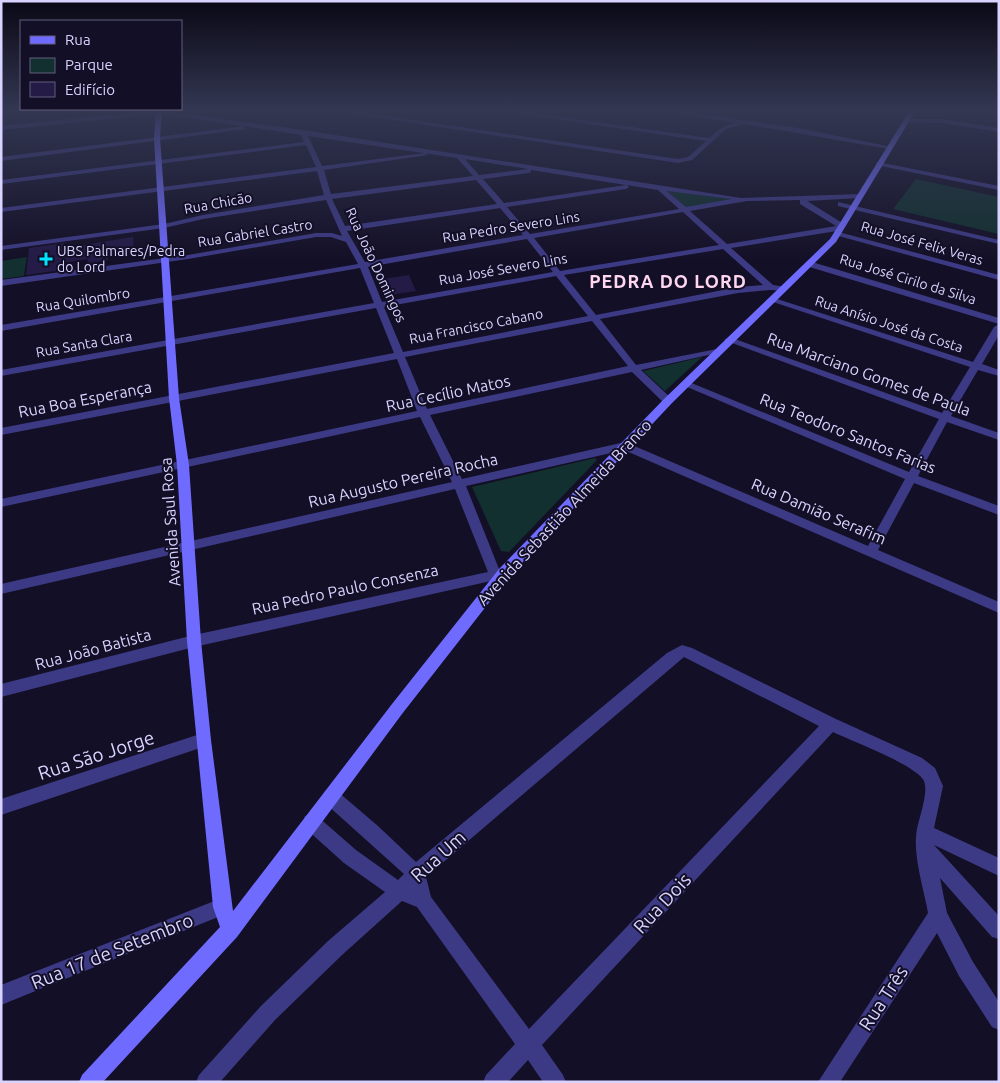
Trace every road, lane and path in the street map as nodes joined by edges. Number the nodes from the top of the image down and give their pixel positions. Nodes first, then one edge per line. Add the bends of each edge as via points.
1 (178, 161) edge
2 (316, 161) edge
3 (383, 161) edge
4 (463, 161) edge
5 (485, 161) edge
6 (880, 161) edge
7 (160, 163) junction
8 (878, 164) junction
9 (320, 169) junction
10 (544, 169) junction
11 (479, 178) junction
12 (1, 182) edge
13 (638, 185) junction
14 (659, 187) junction
15 (999, 188) edge
16 (161, 189) junction
17 (859, 196) junction
18 (328, 197) junction
19 (748, 200) junction
20 (810, 201) junction
21 (501, 205) junction
22 (830, 209) dead end
23 (1, 210) edge
24 (847, 210) junction
25 (685, 212) junction
26 (164, 226) junction
27 (840, 229) junction
28 (342, 230) junction
29 (529, 237) junction
30 (348, 240) junction
31 (999, 242) edge
32 (724, 247) junction
33 (1, 248) edge
34 (165, 260) junction
35 (809, 264) junction
36 (363, 265) junction
37 (558, 274) junction
38 (999, 278) edge
39 (1, 283) edge
40 (770, 287) junction
41 (783, 289) junction
42 (170, 300) junction
43 (771, 300) junction
44 (380, 305) junction
45 (592, 317) junction
46 (999, 321) edge
47 (999, 327) edge
48 (1, 328) edge
49 (729, 340) junction
50 (172, 342) junction
51 (719, 350) junction
52 (400, 354) junction
53 (975, 366) junction
54 (634, 368) junction
55 (1, 373) edge
56 (999, 373) edge
57 (685, 384) junction
58 (174, 398) junction
59 (668, 401) junction
60 (424, 414) junction
61 (945, 417) junction
62 (1, 432) edge
63 (999, 436) edge
64 (625, 446) junction
65 (183, 465) junction
66 (911, 477) junction
67 (459, 484) junction
68 (1, 503) edge
69 (999, 511) edge
70 (188, 546) junction
71 (871, 551) junction
72 (499, 574) junction
73 (1, 589) edge
74 (999, 608) edge
75 (194, 641) junction
76 (1, 692) edge
77 (831, 724) junction
78 (203, 740) junction
79 (331, 797) junction
80 (1, 807) edge
81 (311, 822) junction
82 (925, 840) junction
83 (999, 867) edge
84 (416, 874) junction
85 (399, 892) junction
86 (423, 901) junction
87 (222, 908) junction
88 (938, 915) junction
89 (230, 930) junction
90 (999, 930) edge
91 (1, 995) edge
92 (999, 1020) edge
93 (528, 1044) junction
94 (89, 1082) edge
95 (206, 1082) edge
96 (493, 1082) edge
97 (556, 1082) edge
98 (828, 1082) edge

1 - 7 street
2 - 9 street, Rua João Domingos
3 - 9 street
4 - 11 street
5 - 10 street
6 - 8 street, Avenida Sebastião Almeida Branco
7 - 12 street
7 - 16 street, Avenida Saul Rosa
8 - 15 street
8 - 17 street, Avenida Sebastião Almeida Branco
9 - 16 street
9 - 18 street, Rua João Domingos
10 - 11 street, Rua Chicão
10 - 13 street
11 - 18 street, Rua Chicão
11 - 21 street
13 - 14 street
13 - 21 street
14 - 19 street
14 - 25 street
16 - 23 street
16 - 26 street, Avenida Saul Rosa
17 - 20 street
17 - 24 street, Avenida Sebastião Almeida Branco
18 - 26 street, Rua Chicão
18 - 28 street, Rua João Domingos
19 - 20 street, Rua Pedro Severo Lins
19 - 25 street, Rua Pedro Severo Lins
20 - 22 street
20 - 24 street
20 - 27 street
21 - 28 street
21 - 29 street
24 - 27 street, Avenida Sebastião Almeida Branco
24 - 31 street
25 - 29 street, Rua Pedro Severo Lins
25 - 32 street
26 - 33 street, Rua Chicão
26 - 34 street, Avenida Saul Rosa
27 - 32 street, Rua José Severo Lins
27 - 35 street, Avenida Sebastião Almeida Branco
27 - 38 street, Rua José Felix Veras
28 - 30 street, Rua João Domingos
29 - 36 street, Rua Pedro Severo Lins
29 - 37 street
30 - 34 street, Rua Gabriel Castro via 316,235
30 - 36 street, Rua João Domingos
32 - 37 street, Rua José Severo Lins
32 - 40 street
34 - 39 street, Rua Gabriel Castro
34 - 42 street, Avenida Saul Rosa
35 - 41 street, Avenida Sebastião Almeida Branco
35 - 46 street, Rua José Cirilo da Silva
36 - 42 street, Rua Pedro Severo Lins
36 - 44 street, Rua João Domingos
37 - 44 street, Rua José Severo Lins
37 - 45 street
40 - 41 street, Rua Francisco Cabano
40 - 45 street, Rua Francisco Cabano
41 - 43 street, Avenida Sebastião Almeida Branco
42 - 48 street, Rua Quilombro
42 - 50 street, Avenida Saul Rosa
43 - 49 street, Avenida Sebastião Almeida Branco
43 - 53 street, Rua Anísio José da Costa
44 - 50 street, Rua José Severo Lins
44 - 52 street, Rua João Domingos
45 - 52 street, Rua Francisco Cabano
45 - 54 street
47 - 53 street
49 - 51 street, Avenida Sebastião Almeida Branco
49 - 61 street, Rua Marciano Gomes de Paula
50 - 55 street, Rua Santa Clara
50 - 58 street, Avenida Saul Rosa
51 - 54 street, Rua Cecílio Matos
51 - 57 street, Avenida Sebastião Almeida Branco
52 - 58 street, Rua Francisco Cabano
52 - 60 street, Rua João Domingos
53 - 56 street, Rua Anísio José da Costa
53 - 61 street
54 - 59 street
54 - 60 street, Rua Cecílio Matos
57 - 59 street, Avenida Sebastião Almeida Branco
57 - 66 street, Rua Teodoro Santos Farias
58 - 62 street, Rua Boa Esperança
58 - 65 street, Avenida Saul Rosa
59 - 64 street, Avenida Sebastião Almeida Branco
60 - 65 street, Rua Cecílio Matos
60 - 67 street, Rua João Domingos
61 - 63 street, Rua Marciano Gomes de Paula
61 - 66 street
64 - 67 street, Rua Augusto Pereira Rocha
64 - 71 street, Rua Damião Serafim
64 - 72 street, Avenida Sebastião Almeida Branco
65 - 68 street, Rua Cecílio Matos
65 - 70 street, Avenida Saul Rosa
66 - 69 street, Rua Teodoro Santos Farias
66 - 71 street
67 - 70 street, Rua Augusto Pereira Rocha
67 - 72 street, Rua João Domingos
70 - 73 street, Rua Augusto Pereira Rocha
70 - 75 street, Avenida Saul Rosa
71 - 74 street, Rua Damião Serafim
72 - 75 street, Rua Pedro Paulo Consenza
72 - 79 street, Avenida Sebastião Almeida Branco
75 - 76 street, Rua João Batista
75 - 78 street, Avenida Saul Rosa
77 - 82 street via 916,763 929,773 935,786
77 - 84 street, Rua Um via 687,652 679,652
77 - 93 street, Rua Dois
78 - 80 street, Rua São Jorge
78 - 87 street, Avenida Saul Rosa
79 - 81 street, Avenida Sebastião Almeida Branco
79 - 84 street
81 - 85 street via 352,859
81 - 89 street, Avenida Sebastião Almeida Branco
82 - 83 street
82 - 88 street
82 - 90 street
84 - 85 street, Rua Um
84 - 86 street
85 - 86 street
85 - 95 street, Rua Um via 268,1013
86 - 93 street
87 - 89 street, Avenida Saul Rosa
87 - 91 street, Rua 17 de Setembro
88 - 92 street via 966,969
88 - 98 street, Rua Três
89 - 94 street, Avenida Sebastião Almeida Branco
93 - 96 street, Rua Dois
93 - 97 street

